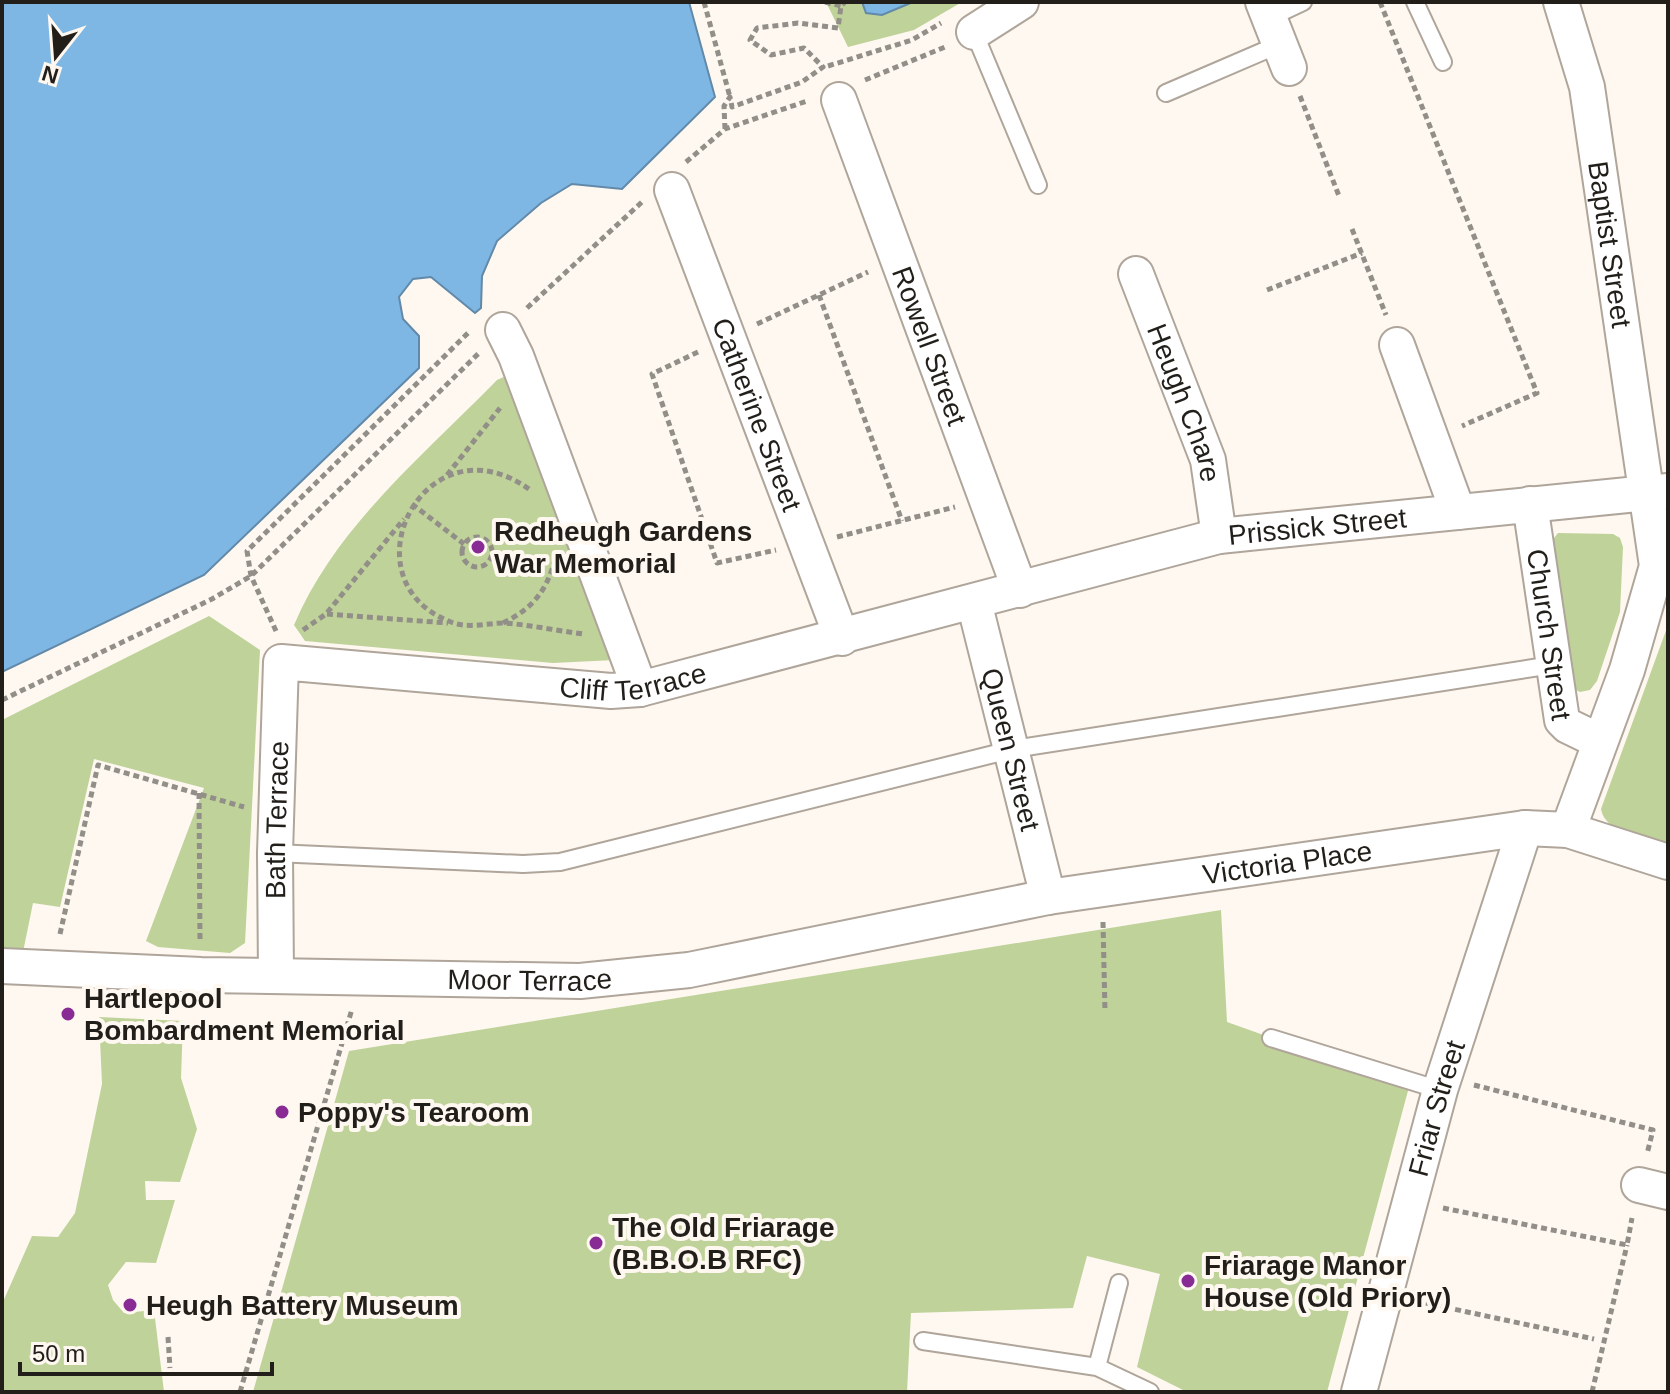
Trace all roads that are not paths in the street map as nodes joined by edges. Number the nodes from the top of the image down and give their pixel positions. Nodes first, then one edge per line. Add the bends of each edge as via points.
1 (1021, 2) edge
2 (1303, 2) edge
3 (1415, 2) edge
4 (1561, 2) edge
5 (961, 26) joint
6 (1275, 33) edge
7 (1443, 62) dead end
8 (840, 93) road end
9 (1166, 93) dead end
10 (1038, 185) dead end
11 (665, 186) road end
12 (1136, 274) dead end
13 (490, 326) road end
14 (1397, 345) road end
15 (1657, 491) edge
16 (1530, 504) junction
17 (1458, 512) junction
18 (1219, 536) junction
19 (1020, 590) junction
20 (974, 602) junction
21 (842, 638) junction
22 (281, 652) joint
23 (1552, 665) junction
24 (640, 689) junction
25 (1599, 741) junction
26 (1014, 749) junction
27 (1525, 828) junction
28 (1568, 830) junction
29 (275, 853) junction
30 (1668, 862) edge
31 (1048, 897) junction
32 (2, 966) edge
33 (276, 976) junction
34 (1271, 1038) dead end
35 (1442, 1084) junction
36 (1119, 1283) dead end
37 (923, 1341) dead end
38 (1097, 1367) junction
39 (1150, 1392) edge
40 (1359, 1392) edge

1 - 5 street
2 - 6 lane
3 - 7 lane
4 - 15 street, Baptist Street via 1587,87
5 - 10 lane
6 - 9 lane
8 - 19 street, Rowell Street
11 - 21 street, Catherine Street
12 - 18 street, Heugh Chare via 1208,460
13 - 24 street via 516,356
14 - 17 street
15 - 16 street, Prissick Street
15 - 25 street, Baptist Street via 1652,592
16 - 17 street, Prissick Street
16 - 23 street, Church Street
17 - 18 street, Prissick Street
18 - 19 street, Prissick Street
19 - 20 street, Prissick Street
20 - 21 street, Cliff Terrace
20 - 26 street, Queen Street
21 - 24 street, Cliff Terrace
22 - 24 street, Cliff Terrace via 611,691
22 - 29 street, Bath Terrace
23 - 25 street, Church Street via 1562,720
23 - 26 lane
25 - 28 street, Baptist Street
26 - 29 lane via 560,862
26 - 31 street, Queen Street
27 - 28 street, Victoria Place
27 - 31 street, Victoria Place
27 - 35 street, Friar Street
28 - 30 street, Victoria Place
29 - 33 street, Bath Terrace
31 - 33 street, Moor Terrace via 689,970 580,981
32 - 33 street, Moor Terrace
34 - 35 lane
35 - 40 street, Friar Street
36 - 38 lane
37 - 38 lane
38 - 39 lane

